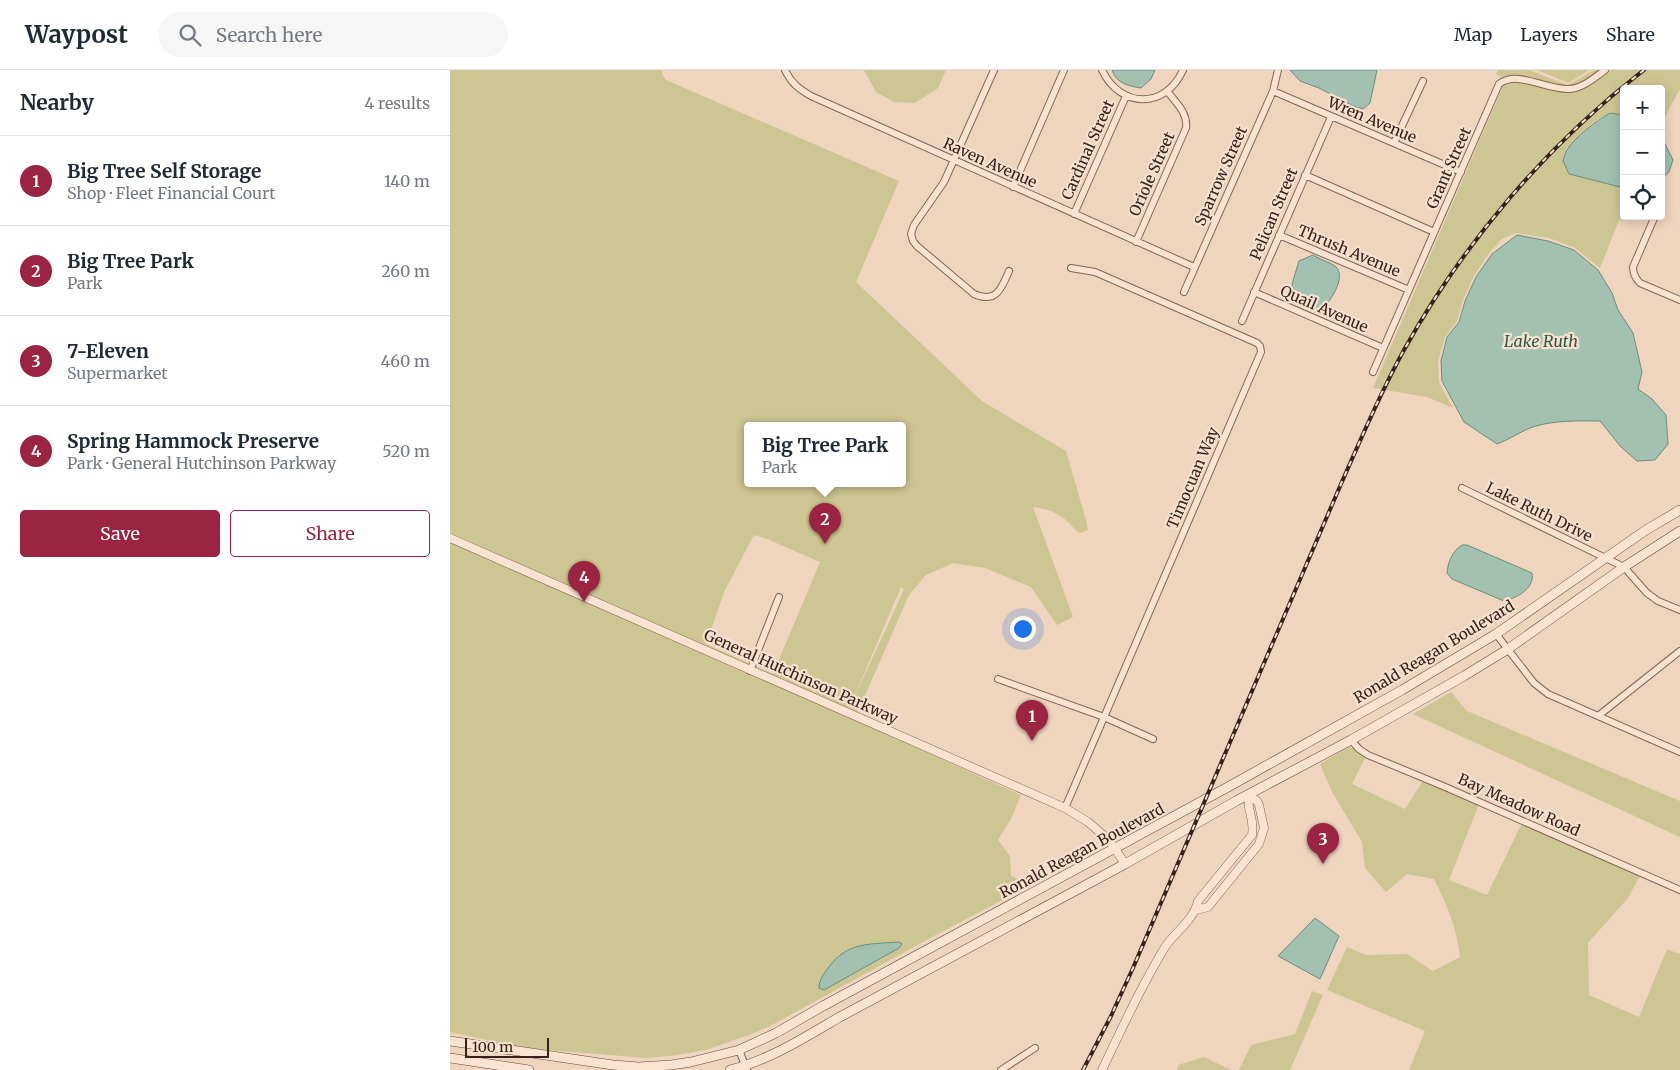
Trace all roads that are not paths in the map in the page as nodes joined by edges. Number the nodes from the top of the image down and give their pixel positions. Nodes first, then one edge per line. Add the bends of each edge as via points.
1 (785, 70) edge
2 (994, 70) edge
3 (1064, 70) edge
4 (1102, 70) edge
5 (1183, 70) edge
6 (1278, 70) edge
7 (1605, 70) edge
8 (1513, 72) dead end
9 (1520, 72) dead end
10 (1423, 82) dead end
11 (1273, 91) junction
12 (1168, 92) junction
13 (1126, 96) junction
14 (1330, 117) junction
15 (1394, 143) junction
16 (954, 161) junction
17 (1460, 172) junction
18 (1304, 176) junction
19 (1013, 187) junction
20 (1074, 214) junction
21 (1653, 220) edge
22 (1434, 232) junction
23 (1279, 235) junction
24 (1136, 242) junction
25 (1194, 267) junction
26 (1071, 268) dead end
27 (1008, 271) dead end
28 (1409, 290) junction
29 (1184, 292) dead end
30 (1254, 292) junction
31 (1680, 300) edge
32 (1242, 321) dead end
33 (1383, 348) junction
34 (1373, 372) dead end
35 (1462, 488) dead end
36 (1680, 510) edge
37 (1680, 531) edge
38 (450, 538) edge
39 (1604, 559) junction
40 (1624, 567) junction
41 (779, 596) dead end
42 (1680, 610) edge
43 (1496, 634) junction
44 (1508, 649) junction
45 (1680, 651) edge
46 (750, 670) junction
47 (998, 679) dead end
48 (1598, 716) junction
49 (1104, 717) junction
50 (1153, 739) dead end
51 (1351, 740) junction
52 (1680, 752) edge
53 (1240, 780) junction
54 (1249, 795) junction
55 (1065, 808) junction
56 (1114, 849) junction
57 (1125, 864) junction
58 (1680, 890) edge
59 (450, 1041) edge
60 (1035, 1048) dead end
61 (740, 1050) junction
62 (450, 1058) edge
63 (746, 1068) edge
64 (529, 1070) edge
65 (730, 1070) edge
66 (1001, 1070) edge
67 (1102, 1070) edge

1 - 16 street, Raven Avenue via 792,83 811,96
2 - 16 street
3 - 19 street
4 - 13 street via 1110,84
5 - 12 street
6 - 11 street, Sparrow Street
7 - 9 street via 1585,84 1569,89
8 - 17 street, Grant Street via 1498,84
10 - 15 street
11 - 14 street, Wren Avenue
11 - 25 street, Sparrow Street
12 - 13 street via 1149,99
12 - 24 street, Oriole Street via 1185,114 1186,128
13 - 20 street, Cardinal Street
14 - 15 street, Wren Avenue
14 - 18 street, Pelican Street
15 - 17 street, Wren Avenue
16 - 19 street, Raven Avenue
16 - 27 street via 940,190 914,225 913,241 979,296 991,296 1000,291
17 - 22 street, Grant Street
18 - 22 street
18 - 23 street, Pelican Street
19 - 20 street, Raven Avenue
20 - 24 street, Raven Avenue
21 - 31 street via 1633,273 1640,283
22 - 28 street, Grant Street
23 - 28 street, Thrush Avenue
23 - 30 street, Pelican Street
24 - 25 street, Raven Avenue
25 - 29 street, Sparrow Street
26 - 49 street, Timocuan Way via 1095,272 1257,342 1261,352
28 - 33 street, Grant Street
30 - 32 street, Pelican Street
30 - 33 street, Quail Avenue
33 - 34 street, Grant Street
35 - 39 street, Lake Ruth Drive
36 - 39 main road, Ronald Reagan Boulevard
37 - 40 main road, Ronald Reagan Boulevard
38 - 46 street, General Hutchinson Parkway
39 - 40 street, Lake Ruth Drive
39 - 43 main road, Ronald Reagan Boulevard
40 - 42 street via 1647,593
40 - 44 main road, Ronald Reagan Boulevard
41 - 46 street
43 - 44 street
43 - 53 main road, Ronald Reagan Boulevard
44 - 48 street via 1534,683 1548,694
44 - 51 main road, Ronald Reagan Boulevard
45 - 48 street
46 - 55 street, General Hutchinson Parkway
47 - 49 street
48 - 52 street
49 - 50 street
49 - 55 street, Timocuan Way
51 - 54 main road, Ronald Reagan Boulevard
51 - 58 street, Bay Meadow Road via 1368,755
53 - 54 main road
53 - 56 main road, Ronald Reagan Boulevard
54 - 57 main road, Ronald Reagan Boulevard
54 - 67 street via 1259,805 1264,828 1259,844 1208,907 1196,910 1167,945 1142,985
55 - 56 street, General Hutchinson Parkway via 1088,822 1109,840
56 - 57 street, General Hutchinson Parkway
56 - 61 main road, Ronald Reagan Boulevard
57 - 63 main road, Ronald Reagan Boulevard
59 - 61 main road, Ronald Reagan Boulevard via 639,1067 691,1062
60 - 66 street
61 - 63 street
62 - 64 main road
63 - 65 main road, Ronald Reagan Boulevard

